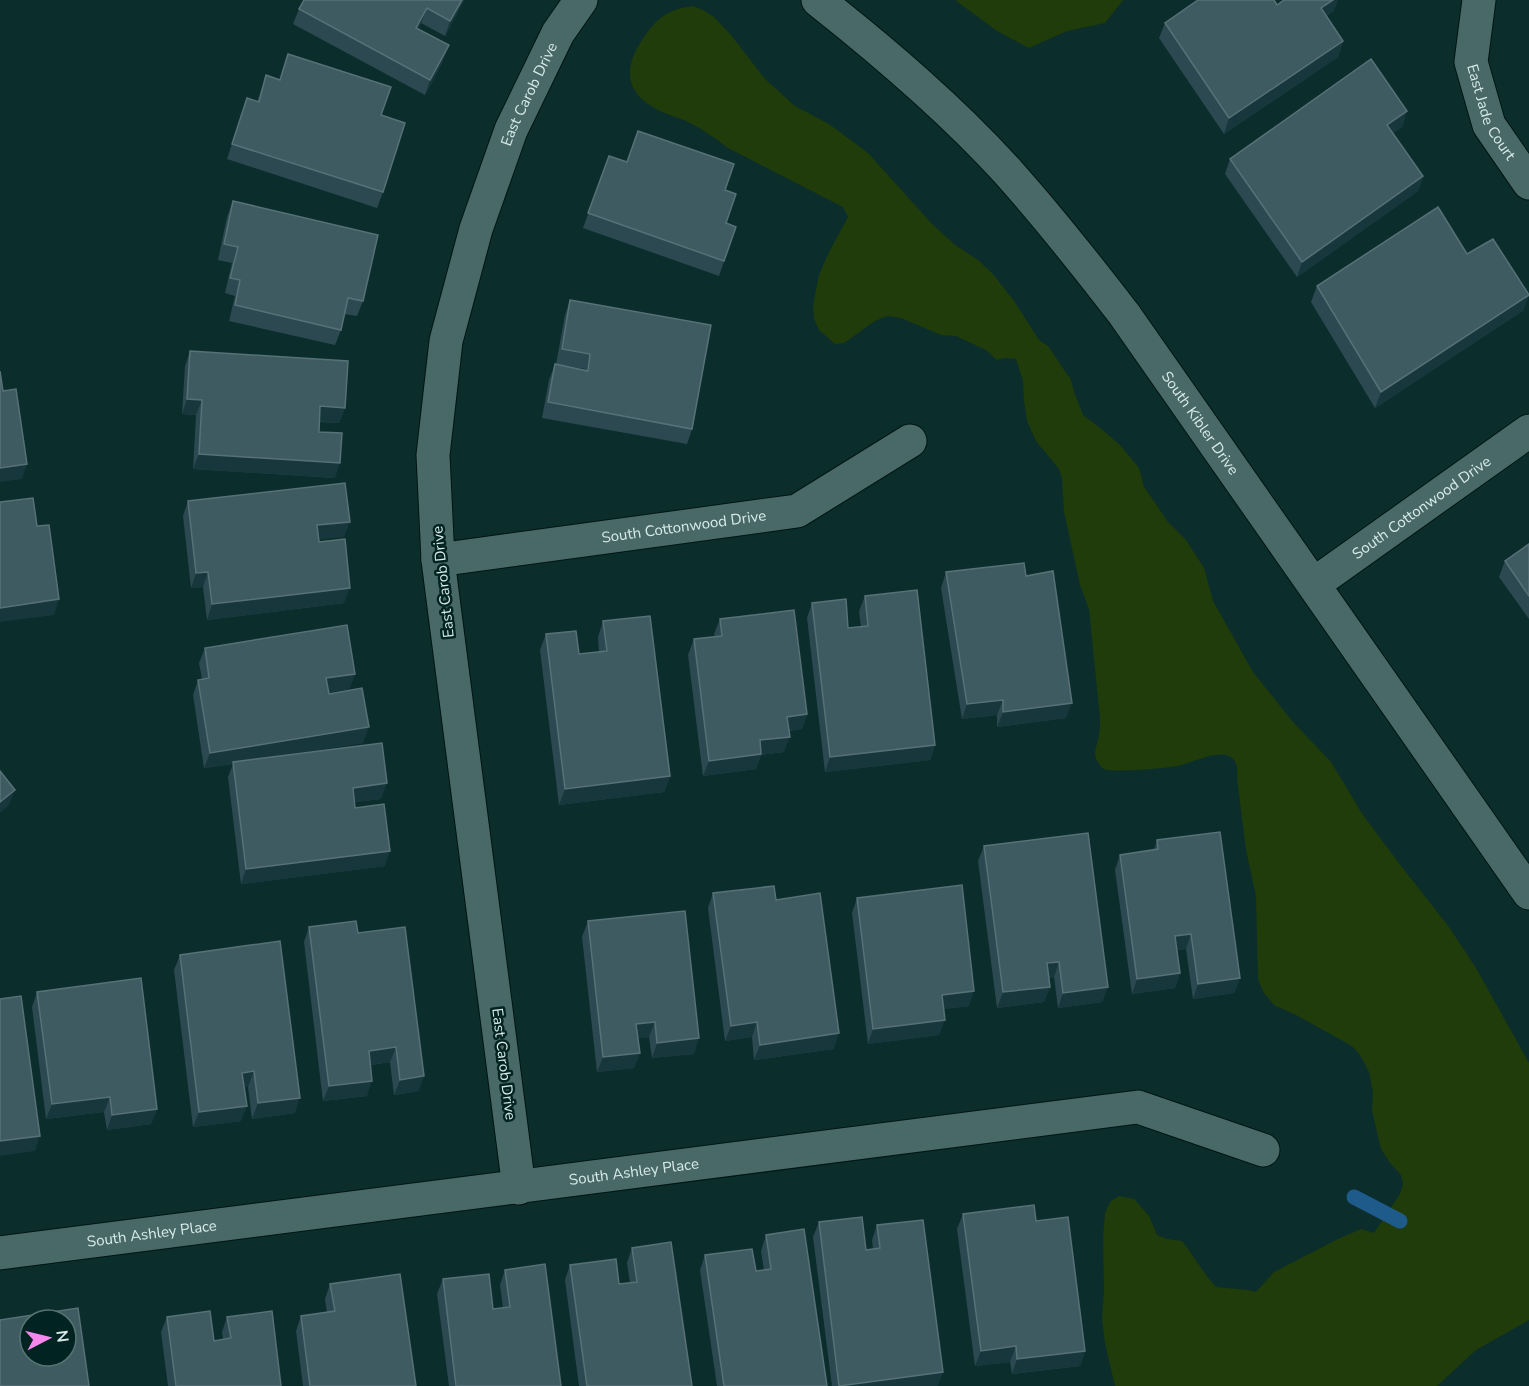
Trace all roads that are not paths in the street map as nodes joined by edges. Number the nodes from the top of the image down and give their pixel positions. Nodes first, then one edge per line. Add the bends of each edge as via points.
1 (581, 0) edge
2 (818, 0) edge
3 (1479, 0) edge
4 (1529, 183) edge
5 (1529, 431) edge
6 (910, 441) dead end
7 (438, 560) junction
8 (1314, 584) junction
9 (1529, 894) edge
10 (1263, 1150) dead end
11 (519, 1188) junction
12 (0, 1253) edge

1 - 7 street, East Carob Drive via 558,33 511,130 476,229 446,341 434,456
2 - 8 street, South Kibler Drive via 921,86 1008,172 1124,314
3 - 4 street, East Jade Court via 1471,62 1490,125
5 - 8 street, South Cottonwood Drive
6 - 7 street, South Cottonwood Drive via 797,511
7 - 11 street, East Carob Drive
8 - 9 street, South Kibler Drive
10 - 11 street, South Ashley Place via 1138,1107
11 - 12 street, South Ashley Place

